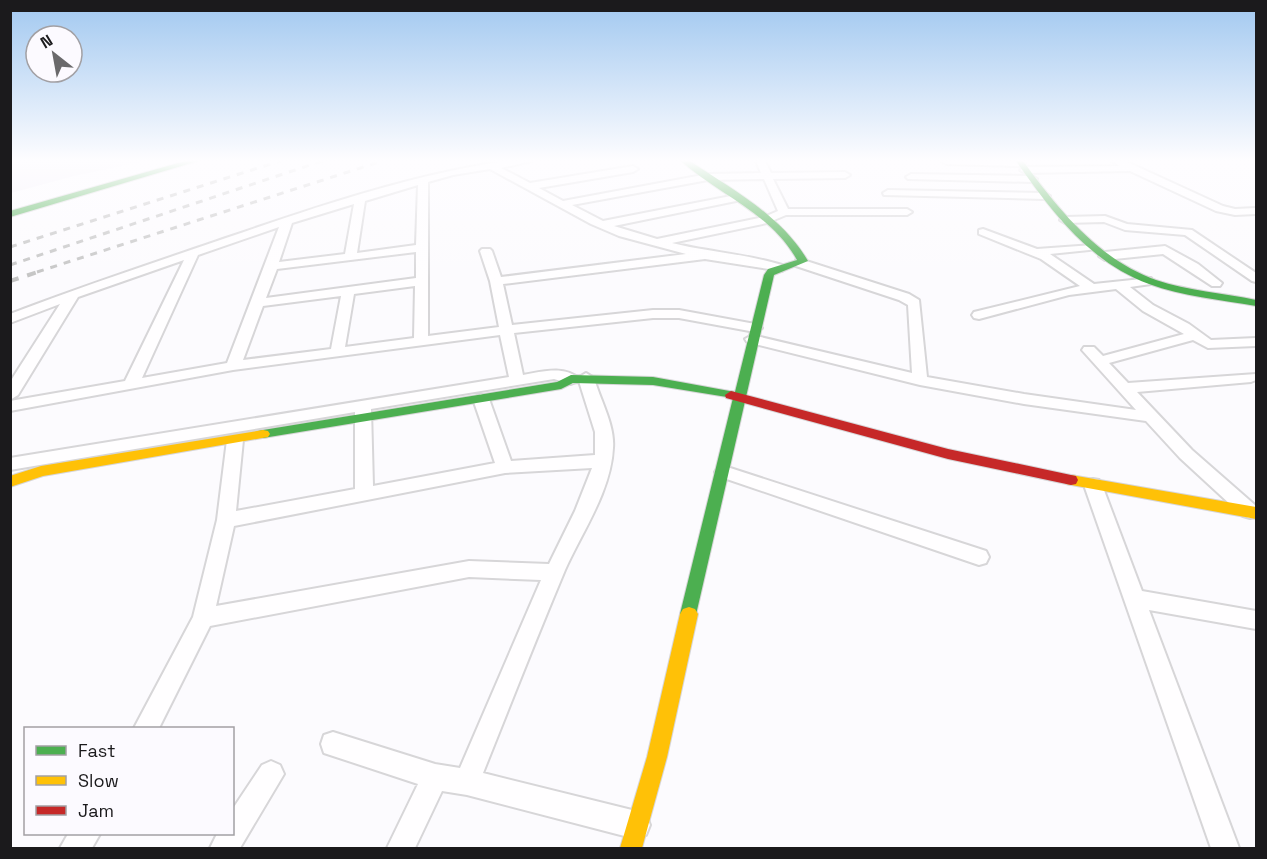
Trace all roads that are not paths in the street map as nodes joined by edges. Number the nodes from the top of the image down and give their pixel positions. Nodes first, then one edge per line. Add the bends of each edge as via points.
1 (56, 201) edge
2 (353, 201) edge
3 (360, 201) edge
4 (423, 201) edge
5 (556, 201) edge
6 (577, 201) edge
7 (721, 201) edge
8 (740, 201) edge
9 (779, 201) edge
10 (1049, 201) edge
11 (1206, 201) edge
12 (561, 204) junction
13 (1227, 210) junction
14 (1257, 211) edge
15 (784, 212) junction
16 (907, 212) dead end
17 (10, 214) edge
18 (767, 220) junction
19 (1065, 220) junction
20 (287, 221) junction
21 (1257, 224) edge
22 (602, 225) junction
23 (983, 232) dead end
24 (656, 243) junction
25 (1089, 247) junction
26 (422, 248) junction
27 (486, 251) dead end
28 (193, 252) junction
29 (1038, 252) junction
30 (705, 255) junction
31 (1105, 256) junction
32 (350, 257) junction
33 (800, 263) junction
34 (272, 266) junction
35 (778, 268) junction
36 (1257, 278) edge
37 (496, 280) junction
38 (1147, 280) junction
39 (422, 281) junction
40 (1216, 283) dead end
41 (1118, 284) junction
42 (1090, 287) junction
43 (348, 290) junction
44 (73, 294) junction
45 (258, 303) junction
46 (1257, 303) edge
47 (979, 315) dead end
48 (10, 319) edge
49 (506, 330) junction
50 (753, 334) junction
51 (1195, 335) junction
52 (421, 342) junction
53 (1257, 342) edge
54 (337, 354) junction
55 (233, 366) junction
56 (1251, 377) dead end
57 (578, 378) junction
58 (920, 380) junction
59 (517, 381) junction
60 (131, 384) junction
61 (1125, 388) junction
62 (10, 395) edge
63 (739, 396) junction
64 (481, 399) junction
65 (10, 406) edge
66 (363, 413) junction
67 (1152, 417) junction
68 (235, 440) junction
69 (602, 461) junction
70 (10, 464) edge
71 (505, 467) junction
72 (724, 472) junction
73 (10, 482) edge
74 (1093, 485) junction
75 (364, 494) junction
76 (1253, 512) edge
77 (226, 520) junction
78 (980, 557) dead end
79 (555, 572) junction
80 (1134, 598) junction
81 (203, 618) junction
82 (1257, 620) edge
83 (147, 727) edge
84 (333, 744) dead end
85 (271, 774) dead end
86 (435, 777) junction
87 (467, 782) junction
88 (234, 833) edge
89 (85, 835) edge
90 (233, 835) edge
91 (633, 837) edge
92 (74, 849) edge
93 (224, 849) edge
94 (400, 849) edge
95 (1225, 849) edge

1 - 17 street
2 - 20 street
3 - 32 street
4 - 26 street
5 - 12 street
6 - 12 street
7 - 22 street
8 - 18 street
9 - 15 street
10 - 19 street
11 - 13 street
12 - 22 street
13 - 14 street
13 - 21 street
15 - 16 street
15 - 18 street
18 - 24 street
18 - 33 street via 800,251
19 - 25 street
19 - 36 street via 1105,219 1125,227 1188,232
20 - 28 street
20 - 34 street
22 - 24 street
23 - 29 street
24 - 30 street
25 - 29 street
25 - 31 street
26 - 32 street
26 - 39 street
27 - 37 street
28 - 44 street
28 - 60 street
29 - 42 street
30 - 35 street
30 - 37 street
31 - 38 street
31 - 40 street via 1165,250
32 - 34 street
33 - 35 street
33 - 58 street via 914,303
34 - 45 street
35 - 50 street via 769,274
37 - 49 street
38 - 41 street
38 - 46 street
39 - 43 street
39 - 52 street
41 - 42 street
41 - 51 street via 1148,308
42 - 47 street
43 - 45 street
43 - 54 street
44 - 48 street
44 - 62 street
45 - 55 street
49 - 50 street via 667,314
49 - 52 street
49 - 59 street
50 - 58 street
50 - 63 street
51 - 53 street via 1214,345
51 - 61 street via 1094,356
52 - 54 street
54 - 55 street
55 - 60 street
56 - 61 street
57 - 59 street via 555,374
57 - 63 street via 653,381
57 - 64 street via 561,385
57 - 69 street via 603,435
58 - 67 street
59 - 66 street
60 - 65 street
61 - 67 street
63 - 72 street
63 - 74 street via 948,454
64 - 66 street
64 - 71 street
66 - 68 street
66 - 70 street
66 - 75 street
67 - 76 street via 1186,454
68 - 73 street via 41,471
68 - 77 street
69 - 71 street
69 - 79 street via 584,512
71 - 75 street
72 - 78 street
72 - 91 street via 657,757
74 - 76 street
74 - 80 street
75 - 77 street
77 - 81 street
79 - 81 street via 469,569
79 - 87 street
80 - 82 street
80 - 95 street
81 - 83 street
84 - 86 street
85 - 88 street
86 - 87 street
86 - 94 street
87 - 91 street
89 - 92 street
90 - 93 street

